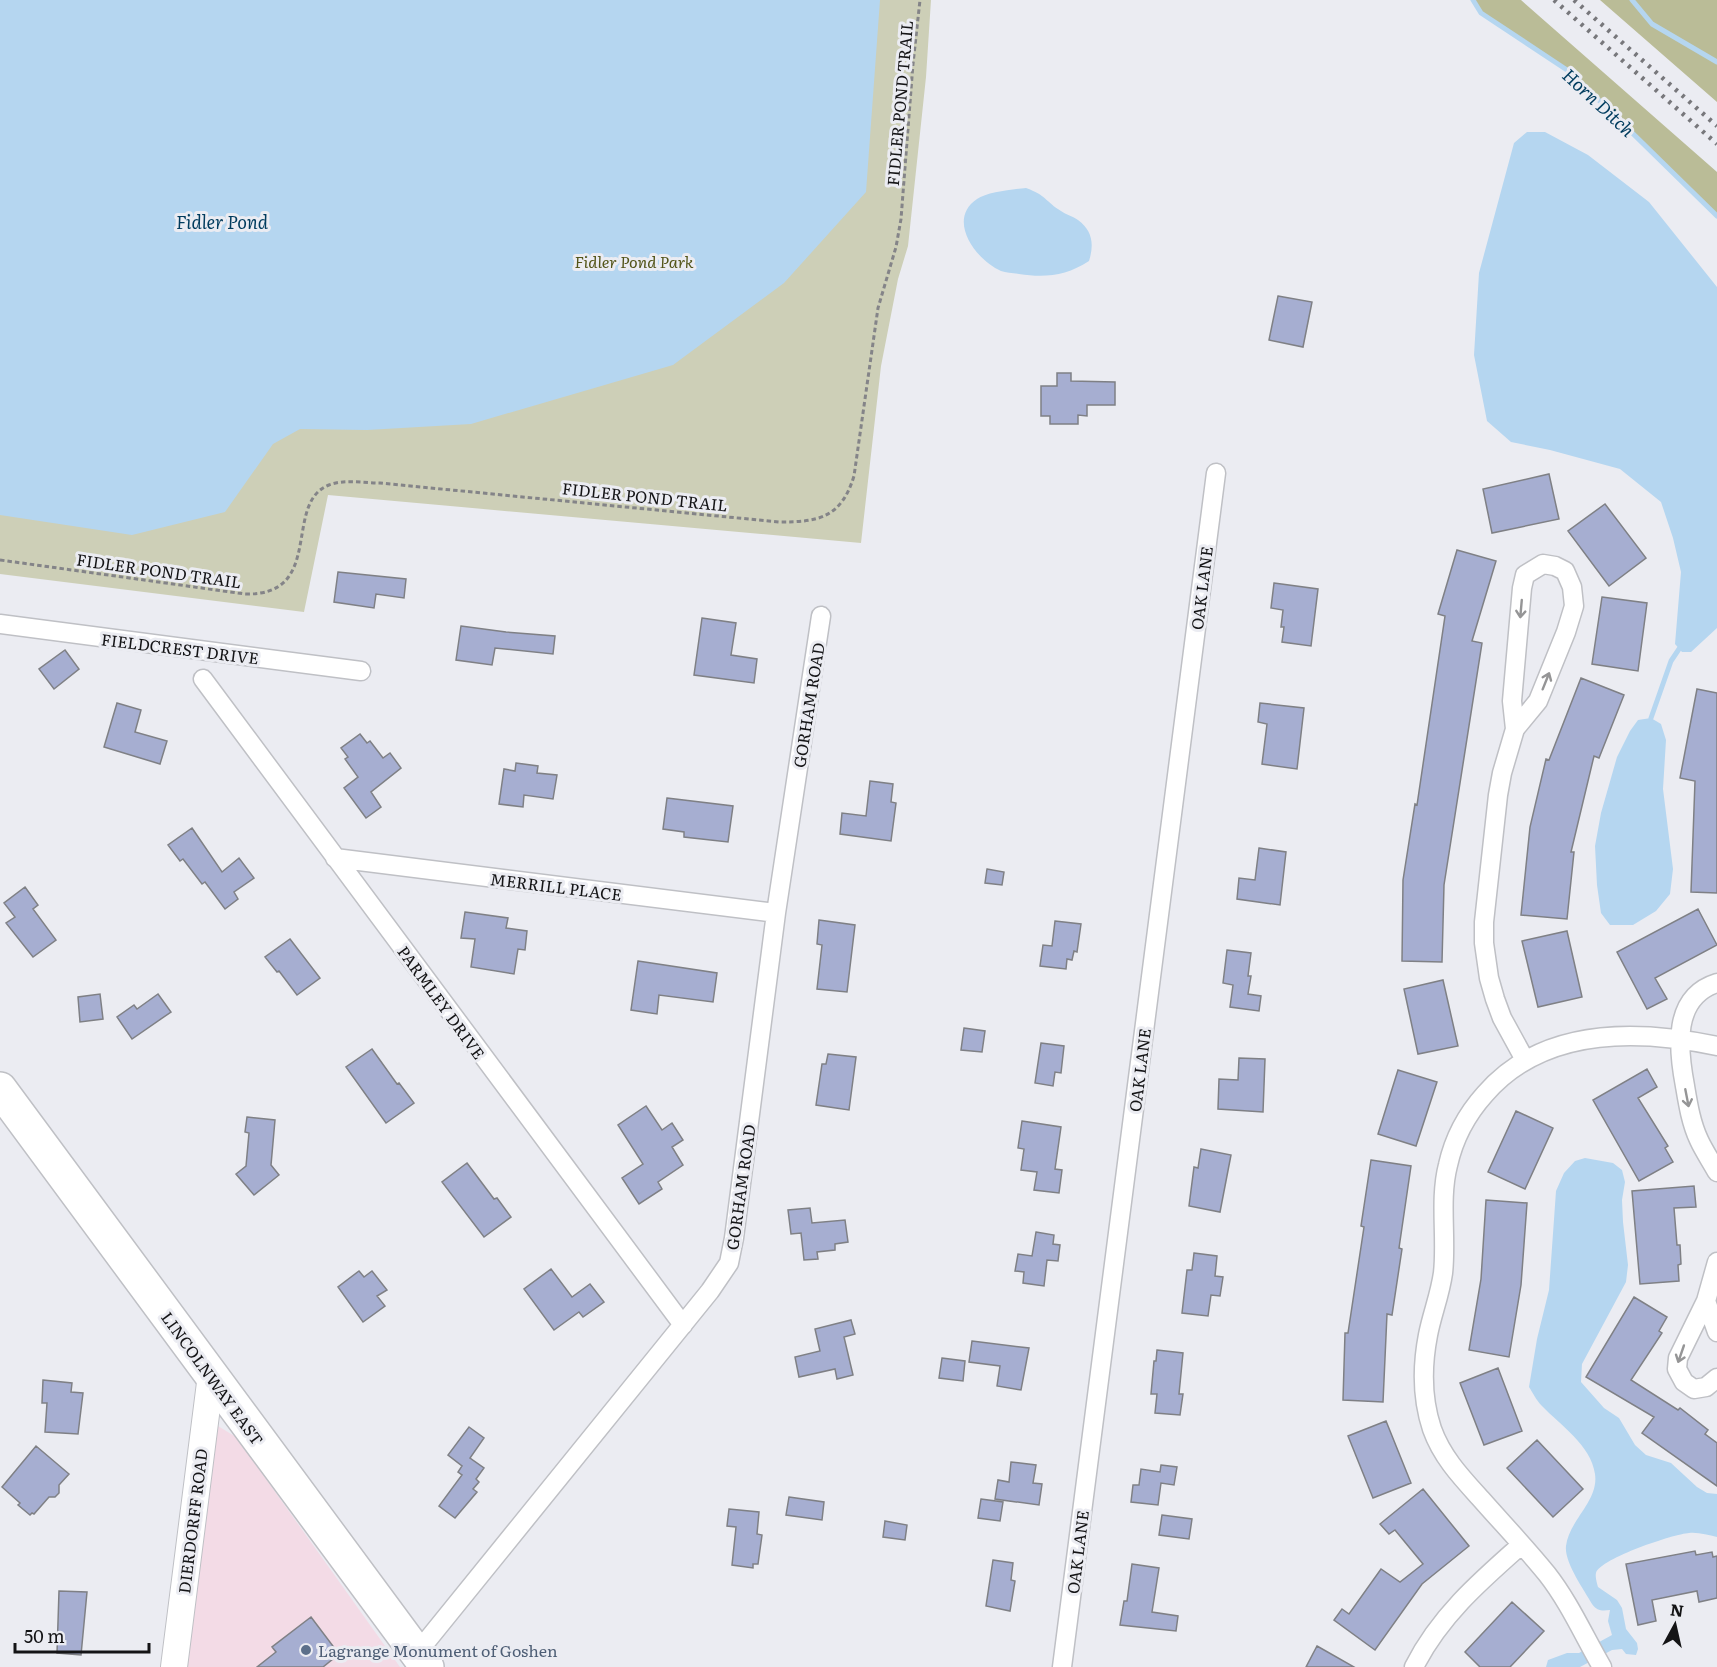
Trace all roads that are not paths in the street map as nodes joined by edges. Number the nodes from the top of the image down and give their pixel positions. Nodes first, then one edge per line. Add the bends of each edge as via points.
1 (1216, 473) dead end
2 (821, 616) dead end
3 (0, 624) edge
4 (361, 671) dead end
5 (203, 679) dead end
6 (1515, 729) junction
7 (335, 858) junction
8 (776, 913) junction
9 (1717, 983) edge
10 (1679, 1040) junction
11 (1717, 1046) edge
12 (1525, 1060) junction
13 (0, 1089) edge
14 (1717, 1172) edge
15 (1717, 1262) edge
16 (1706, 1301) junction
17 (682, 1325) junction
18 (1717, 1332) edge
19 (211, 1376) junction
20 (1717, 1378) edge
21 (1521, 1545) junction
22 (422, 1660) edge
23 (1601, 1664) edge
24 (174, 1667) edge
25 (1062, 1667) edge
26 (1414, 1667) edge

1 - 25 street, OAK LANE
2 - 8 street, GORHAM ROAD
3 - 4 street, FIELDCREST DRIVE
5 - 7 street, PARMLEY DRIVE
6 -> 6 street via 1538,701 1574,606 1565,571 1555,566 1543,564 1525,575 1512,701
6 - 12 street via 1498,795 1484,943 1495,999
7 - 8 street, MERRILL PLACE
7 - 17 street, PARMLEY DRIVE
8 - 17 street, GORHAM ROAD via 732,1251 720,1278
9 - 10 street via 1691,1000
10 - 11 street
10 - 12 street via 1613,1036 1583,1039 1559,1044
10 -> 14 street via 1688,1104 1698,1138
12 - 21 street via 1475,1105 1447,1166 1442,1276 1423,1371 1427,1410 1441,1449 1453,1469
13 - 19 highway, LINCOLNWAY EAST
15 - 16 street
16 - 18 street
16 -> 20 street via 1678,1358 1677,1369 1684,1382 1694,1389 1706,1387
17 - 22 street, GORHAM ROAD
19 - 22 highway, LINCOLNWAY EAST
19 - 24 street, DIERDORFF ROAD
21 - 23 street via 1570,1607
21 - 26 street via 1455,1605

